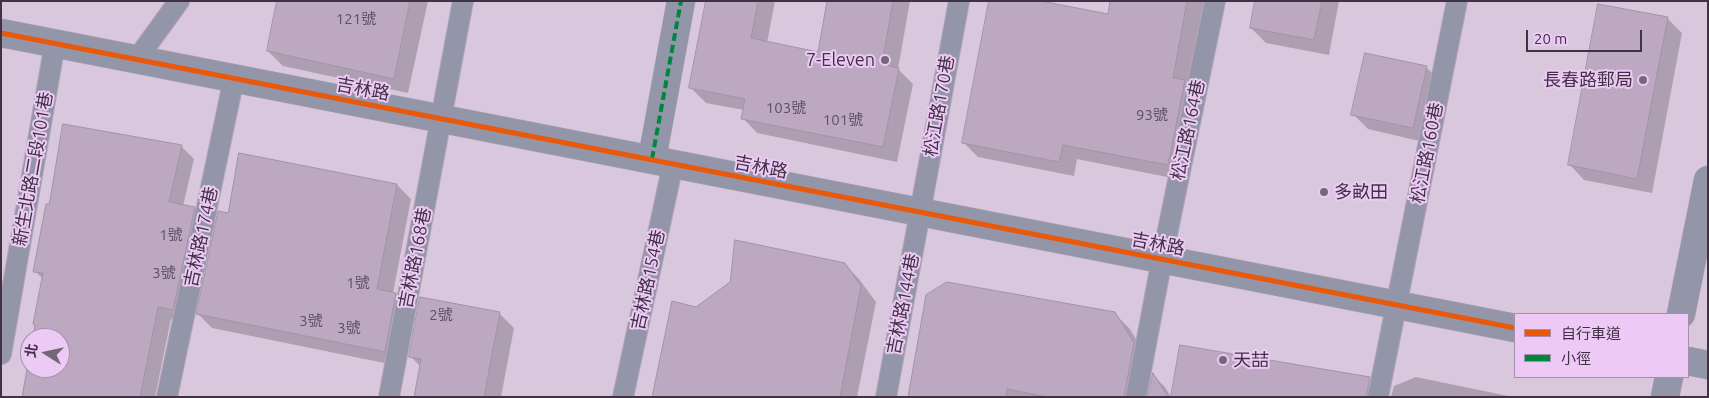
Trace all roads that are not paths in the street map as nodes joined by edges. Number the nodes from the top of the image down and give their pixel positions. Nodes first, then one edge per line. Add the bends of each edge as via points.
1 (180, 1) edge
2 (463, 1) edge
3 (681, 1) edge
4 (959, 1) edge
5 (1214, 1) edge
6 (1457, 1) edge
7 (1, 33) edge
8 (55, 43) junction
9 (137, 59) junction
10 (234, 78) junction
11 (441, 119) junction
12 (662, 162) junction
13 (1708, 180) edge
14 (920, 212) junction
15 (1162, 259) junction
16 (1397, 304) junction
17 (1681, 313) edge
18 (1514, 328) edge
19 (1, 354) edge
20 (1689, 361) edge
21 (1708, 365) edge
22 (1669, 378) edge
23 (167, 397) edge
24 (389, 397) edge
25 (624, 397) edge
26 (886, 397) edge
27 (1136, 397) edge
28 (1378, 397) edge
29 (1665, 397) edge

1 - 9 lane
2 - 11 lane, 吉林路168巷
3 - 12 street
4 - 14 lane, 松江路170巷
5 - 15 lane, 松江路164巷
6 - 16 lane, 松江路160巷
7 - 8 street, 吉林路
8 - 9 street, 吉林路
8 - 19 lane, 新生北路二段101巷
9 - 10 street, 吉林路
10 - 11 street, 吉林路
10 - 23 lane, 吉林路174巷
11 - 12 street, 吉林路
11 - 24 lane, 吉林路168巷
12 - 14 street, 吉林路
12 - 25 lane, 吉林路154巷
13 - 17 street
14 - 15 street, 吉林路
14 - 26 lane, 吉林路144巷
15 - 16 street, 吉林路
15 - 27 lane, 松江路164巷
16 - 18 street, 吉林路
16 - 28 lane, 松江路160巷
20 - 21 street
22 - 29 street

